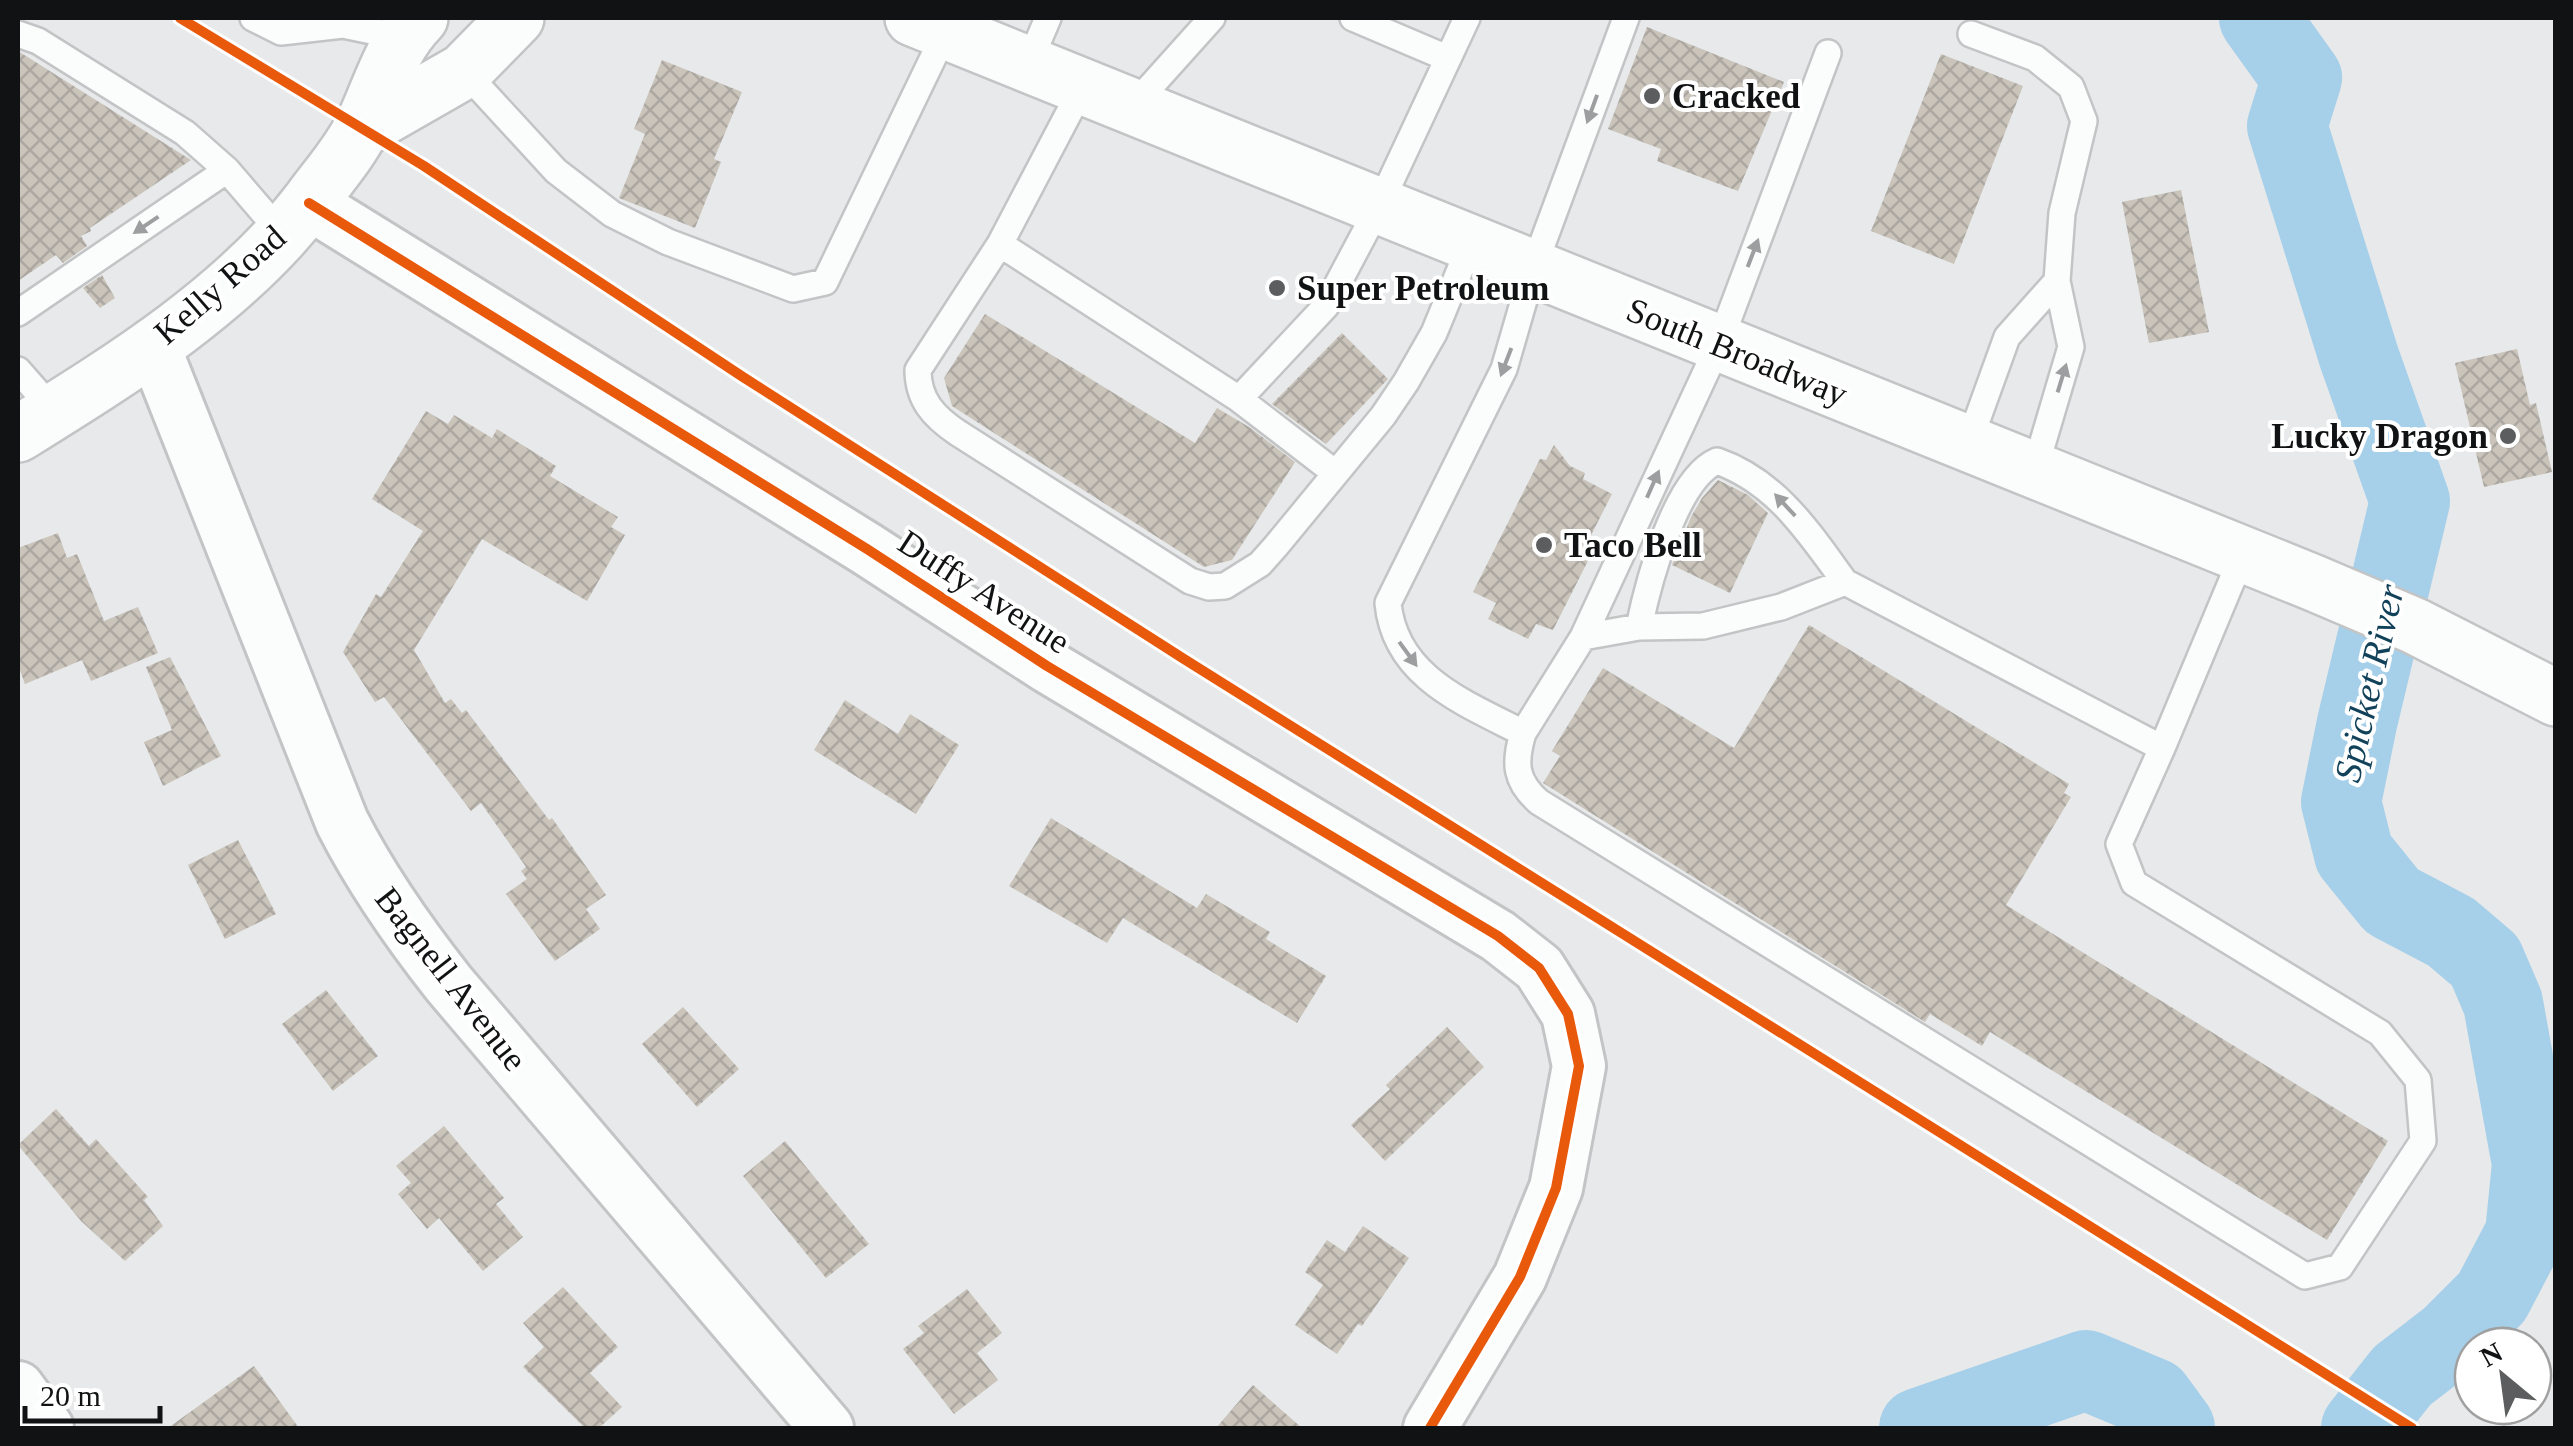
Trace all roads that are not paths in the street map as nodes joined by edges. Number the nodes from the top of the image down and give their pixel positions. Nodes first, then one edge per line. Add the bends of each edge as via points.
1 (253, 18) edge
2 (516, 18) edge
3 (1212, 18) edge
4 (1353, 18) edge
5 (1467, 18) edge
6 (1626, 18) edge
7 (343, 21) edge
8 (407, 24) edge
9 (930, 24) edge
10 (18, 34) edge
11 (1971, 34) dead end
12 (1038, 41) edge
13 (1828, 53) dead end
14 (1447, 58) junction
15 (464, 71) junction
16 (1082, 86) junction
17 (1132, 106) junction
18 (361, 130) junction
19 (227, 170) junction
20 (1378, 206) junction
21 (296, 218) junction
22 (1000, 244) junction
23 (1471, 244) junction
24 (1533, 268) junction
25 (2056, 281) junction
26 (18, 313) edge
27 (153, 344) junction
28 (1718, 344) junction
29 (18, 370) edge
30 (1239, 398) junction
31 (36, 423) edge
32 (1968, 446) junction
33 (1334, 472) junction
34 (2034, 472) junction
35 (2242, 554) junction
36 (1846, 582) junction
37 (1639, 627) junction
38 (1584, 637) junction
39 (2556, 698) edge
40 (1523, 733) junction
41 (2162, 748) junction
42 (18, 1388) edge
43 (47, 1428) edge
44 (827, 1428) edge
45 (1430, 1428) edge

1 - 7 lane via 281,32
2 - 15 main road
3 - 17 lane
4 - 14 lane
5 - 14 lane
6 -> 24 lane
7 - 8 lane
8 - 18 main road, Kelly Road
9 - 12 main road, South Broadway
9 - 15 lane via 825,282 792,289 668,242 582,194
10 - 19 lane via 185,132
11 - 25 lane via 2035,58 2072,87 2084,122 2062,213
12 - 16 main road, South Broadway
28 -> 13 lane
14 - 20 lane
15 - 18 main road
16 - 17 main road, South Broadway
16 - 22 lane
17 - 20 main road, South Broadway
18 - 21 main road, Kelly Road
19 - 21 lane
19 -> 26 lane
20 - 23 main road, South Broadway
20 - 30 lane via 1326,306
21 - 27 main road, Kelly Road via 236,278
21 - 45 street, Duffy Avenue via 508,324 1047,666 1498,936 1539,968 1568,1014 1578,1066 1556,1188 1520,1276
22 - 30 lane
22 - 33 lane via 918,370 918,386 938,420 1209,587 1225,586 1260,564
23 - 24 main road, South Broadway
23 - 33 lane via 1406,382
24 - 28 main road, South Broadway
24 -> 40 lane via 1504,369 1388,603 1390,626 1424,676
25 - 32 lane via 2007,337
34 -> 25 lane via 2072,348
27 - 31 main road, Kelly Road
27 - 44 street, Bagnell Avenue via 367,872 449,984
28 - 32 main road, South Broadway
38 -> 28 lane
29 - 31 lane
30 - 33 lane
32 - 34 main road, South Broadway
34 - 35 main road, South Broadway
35 - 39 main road, South Broadway via 2416,626
35 - 41 lane
36 - 37 lane via 1703,626
36 -> 37 lane via 1775,494 1717,461 1694,479 1656,555
36 - 41 lane
37 - 38 lane
38 - 40 lane
40 - 41 lane via 1516,773 1539,802 2306,1276 2340,1267 2423,1141 2418,1080 2380,1032 2134,884 2120,844
42 - 43 street

